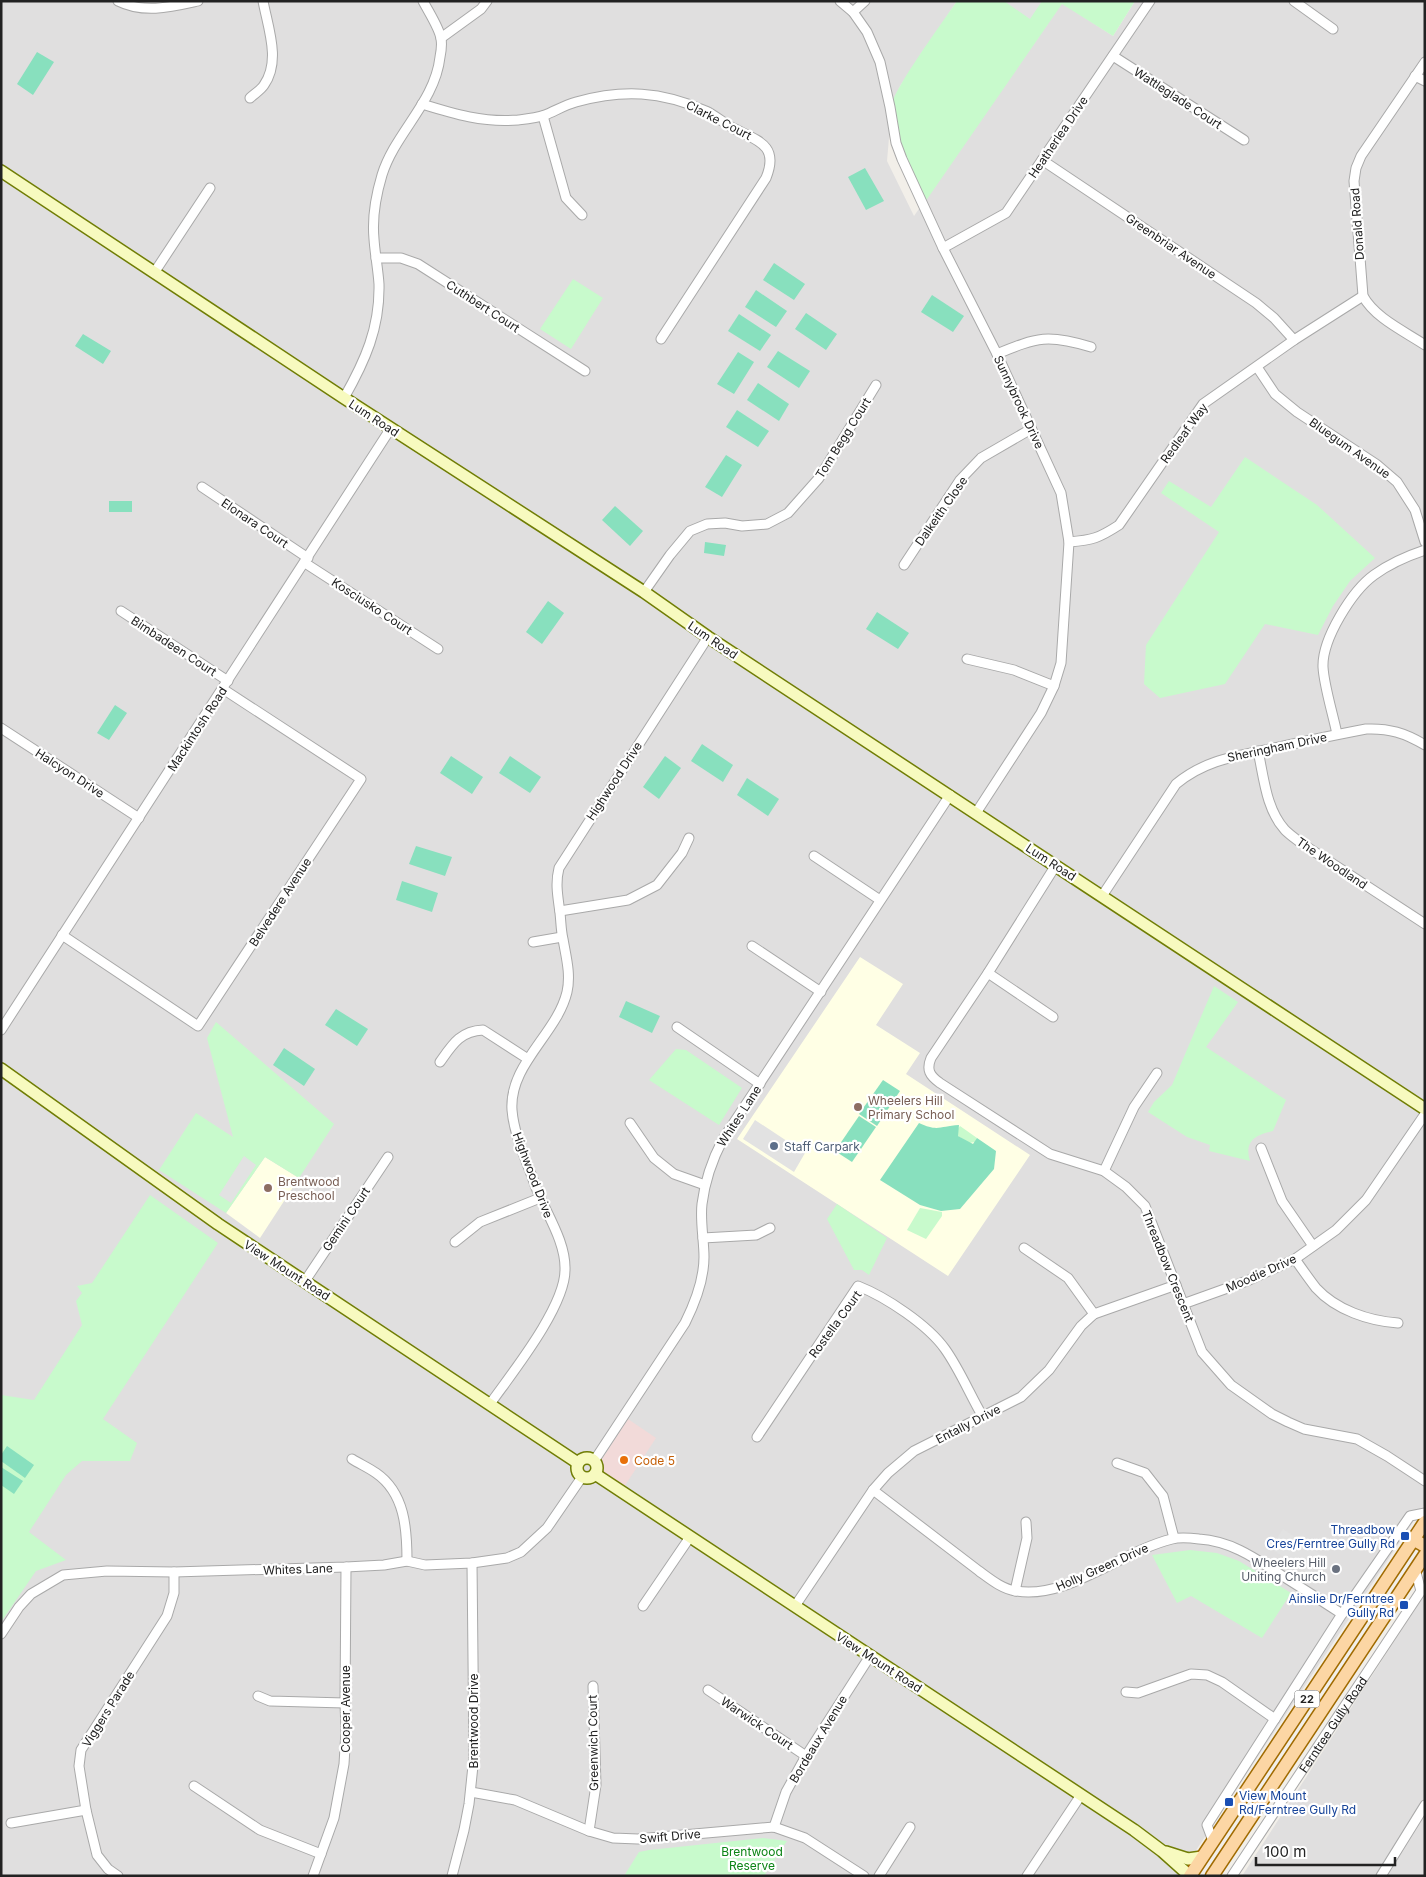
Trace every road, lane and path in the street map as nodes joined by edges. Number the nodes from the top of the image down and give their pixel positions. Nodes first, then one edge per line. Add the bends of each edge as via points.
1 (118, 1) edge
2 (198, 1) edge
3 (264, 1) edge
4 (423, 1) edge
5 (487, 1) edge
6 (840, 1) edge
7 (865, 1) edge
8 (1150, 1) edge
9 (1294, 1) edge
10 (853, 12) junction
11 (1333, 29) dead end
12 (442, 38) junction
13 (1113, 56) junction
14 (1425, 62) edge
15 (1415, 76) junction
16 (1425, 82) edge
17 (250, 98) dead end
18 (422, 104) junction
19 (543, 116) junction
20 (1244, 140) dead end
21 (1042, 160) junction
22 (1, 171) edge
23 (210, 188) dead end
24 (582, 215) dead end
25 (943, 248) junction
26 (376, 258) junction
27 (154, 273) junction
28 (1363, 296) junction
29 (660, 339) dead end
30 (1294, 340) junction
31 (1425, 345) edge
32 (1091, 347) dead end
33 (997, 354) junction
34 (1257, 367) junction
35 (585, 371) dead end
36 (876, 385) dead end
37 (344, 398) junction
38 (391, 428) junction
39 (1032, 429) junction
40 (202, 487) dead end
41 (1069, 542) junction
42 (1425, 542) edge
43 (1425, 550) edge
44 (307, 560) junction
45 (904, 565) dead end
46 (644, 592) junction
47 (121, 611) dead end
48 (708, 637) junction
49 (438, 649) dead end
50 (967, 659) dead end
51 (226, 685) junction
52 (1054, 686) junction
53 (1, 728) edge
54 (1337, 734) junction
55 (1425, 745) edge
56 (1258, 752) junction
57 (950, 795) junction
58 (976, 812) junction
59 (139, 818) junction
60 (689, 838) dead end
61 (814, 856) dead end
62 (1056, 865) junction
63 (1102, 896) junction
64 (880, 900) junction
65 (560, 911) junction
66 (1425, 924) edge
67 (62, 935) junction
68 (562, 937) junction
69 (533, 942) dead end
70 (752, 946) dead end
71 (988, 973) junction
72 (821, 992) junction
73 (1053, 1017) dead end
74 (677, 1027) dead end
75 (1, 1030) edge
76 (528, 1059) junction
77 (440, 1062) dead end
78 (1, 1069) edge
79 (1157, 1073) dead end
80 (760, 1084) junction
81 (1425, 1109) edge
82 (1425, 1114) edge
83 (630, 1123) dead end
84 (1261, 1148) dead end
85 (388, 1157) dead end
86 (1104, 1171) junction
87 (705, 1185) junction
88 (540, 1198) junction
89 (770, 1228) dead end
90 (703, 1238) junction
91 (455, 1242) dead end
92 (1313, 1246) junction
93 (1024, 1248) dead end
94 (1295, 1259) junction
95 (305, 1281) junction
96 (1176, 1285) junction
97 (1183, 1304) junction
98 (1094, 1314) junction
99 (1398, 1323) dead end
100 (490, 1404) junction
101 (982, 1417) junction
102 (757, 1437) dead end
103 (352, 1459) dead end
104 (594, 1461) junction
105 (578, 1463) junction
106 (1117, 1463) dead end
107 (595, 1474) junction
108 (582, 1477) junction
109 (1425, 1481) edge
110 (873, 1490) junction
111 (1425, 1513) edge
112 (1026, 1522) dead end
113 (1425, 1522) edge
114 (690, 1537) junction
115 (1174, 1538) junction
116 (1413, 1539) junction
117 (1425, 1546) edge
118 (1425, 1555) edge
119 (408, 1561) junction
120 (472, 1563) junction
121 (346, 1567) junction
122 (1415, 1569) junction
123 (174, 1572) junction
124 (1015, 1591) junction
125 (642, 1606) dead end
126 (795, 1606) junction
127 (1342, 1614) junction
128 (1, 1634) edge
129 (870, 1656) junction
130 (593, 1686) dead end
131 (708, 1690) dead end
132 (1126, 1692) dead end
133 (258, 1696) dead end
134 (345, 1703) junction
135 (1275, 1719) junction
136 (806, 1756) junction
137 (194, 1786) dead end
138 (471, 1792) junction
139 (1081, 1795) junction
140 (1425, 1805) edge
141 (86, 1810) junction
142 (11, 1824) dead end
143 (774, 1827) junction
144 (910, 1827) dead end
145 (589, 1831) junction
146 (1213, 1841) junction
147 (1162, 1851) junction
148 (322, 1854) junction
149 (1202, 1857) junction
150 (118, 1876) edge
151 (313, 1876) edge
152 (452, 1876) edge
153 (864, 1876) edge
154 (879, 1876) edge
155 (1027, 1876) edge
156 (1190, 1876) edge
157 (1212, 1876) edge
158 (1232, 1876) edge
159 (1381, 1876) edge

1 - 2 street via 133,8 151,9
3 - 17 street via 273,69 264,86
4 - 12 street
5 - 12 street
6 - 10 street, Sunnybrook Drive
7 - 10 street
8 - 13 street, Heatherlea Drive
9 - 11 street
10 - 25 street, Sunnybrook Drive via 867,32 880,62 896,143
12 - 18 street via 435,81
13 - 20 street, Wattleglade Court
13 - 21 street, Heatherlea Drive
14 - 15 street, Donald Road
15 - 16 street
15 - 28 street, Donald Road via 1356,168 1354,181
18 - 19 street, Clarke Court via 461,116 494,120
18 - 26 street via 392,149 382,176 375,207
19 - 24 street via 566,198
19 - 29 street, Clarke Court via 602,95 649,94 681,101 708,112 766,146 770,158 766,178
21 - 25 street, Heatherlea Drive via 1006,213
21 - 30 street, Greenbriar Avenue via 1256,303
22 - 27 street, Lum Road
23 - 27 street
25 - 33 street, Sunnybrook Drive
26 - 35 street, Cuthbert Court via 401,258 418,264
26 - 37 street via 379,284 370,347
27 - 37 street, Lum Road
28 - 30 street, Redleaf Way
28 - 31 street via 1376,313
30 - 34 street, Redleaf Way
32 - 33 street via 1050,338 1027,342
33 - 39 street, Sunnybrook Drive
34 - 41 street, Redleaf Way via 1203,404 1119,525 1101,537
34 - 42 street, Bluegum Avenue via 1275,394 1397,482 1415,510
36 - 46 street, Tom Begg Court via 819,478 788,513 767,524 707,524 690,531
37 - 38 street, Lum Road
38 - 44 street, Mackintosh Road
38 - 46 street, Lum Road
39 - 41 street, Sunnybrook Drive via 1060,493
39 - 45 street, Dalkeith Close via 981,458 960,480
40 - 44 street, Elonara Court
41 - 52 street, Sunnybrook Drive via 1060,663
43 - 54 street via 1400,559 1372,576 1357,592 1333,629 1323,666
44 - 49 street, Kosciusko Court
44 - 51 street, Mackintosh Road
46 - 48 street, Lum Road
47 - 51 street, Bimbadeen Court
48 - 57 street, Lum Road
48 - 65 street, Highwood Drive via 566,854 556,881
50 - 52 street via 1014,670
51 - 59 street, Mackintosh Road
51 - 67 street, Belvedere Avenue via 360,779 355,787 198,1026
52 - 58 street, Sunnybrook Drive via 1041,713
53 - 59 street, Halcyon Drive
54 - 55 street, Sheringham Drive via 1384,728
54 - 56 street, Sheringham Drive
56 - 63 street, Sheringham Drive via 1224,758 1188,774 1176,784
56 - 66 street, The Woodland via 1269,802 1286,831
57 - 58 street, Lum Road
57 - 64 street, Whites Lane
58 - 62 street, Lum Road
59 - 67 street, Mackintosh Road
60 - 65 street via 682,853 657,885 628,900
61 - 64 street
62 - 63 street, Lum Road
62 - 71 street, Threadbow Crescent
63 - 81 street, Lum Road
64 - 72 street, Whites Lane
65 - 68 street, Highwood Drive
67 - 75 street, Mackintosh Road
68 - 69 street
68 - 76 street, Highwood Drive via 569,970 567,992 558,1014
70 - 72 street
71 - 73 street
71 - 86 street, Threadbow Crescent via 931,1058 929,1072 940,1083 1050,1154
72 - 80 street, Whites Lane
74 - 80 street
76 - 77 street via 483,1030 474,1030 463,1034
76 - 88 street, Highwood Drive via 520,1075 512,1108 520,1143
78 - 95 street, View Mount Road via 218,1224
79 - 86 street via 1134,1106
80 - 87 street, Whites Lane via 723,1139
82 - 92 street, Moodie Drive via 1366,1200 1336,1230
83 - 87 street via 654,1158 674,1174
84 - 92 street via 1282,1201
85 - 95 street, Gemini Court
86 - 96 street, Threadbow Crescent via 1145,1206
87 - 90 street, Whites Lane
88 - 91 street via 480,1222
88 - 100 street, Highwood Drive via 563,1255 562,1287 548,1318
89 - 90 street via 756,1235
90 - 104 street, Whites Lane via 701,1278 685,1323
92 - 94 street, Moodie Drive
93 - 98 street via 1068,1278
94 - 97 street, Moodie Drive via 1247,1281
94 - 99 street via 1317,1289 1332,1301 1379,1322
95 - 100 street, View Mount Road
96 - 97 street, Threadbow Crescent
96 - 98 street, Entally Drive
97 - 109 street, Threadbow Crescent via 1202,1352 1231,1385 1272,1414 1304,1430 1357,1439
98 - 101 street, Entally Drive via 1081,1326 1049,1370 1021,1397
100 - 105 street, View Mount Road
101 - 102 street, Rostella Court via 946,1350 936,1338 914,1319 858,1286
101 - 110 street, Entally Drive via 914,1451
103 - 119 street via 378,1474 397,1498 406,1528
104 - 105 street via 586,1458
104 - 107 street
105 - 108 street via 577,1470
106 - 115 street via 1145,1473 1164,1496
107 - 108 street via 590,1478
107 - 114 street, View Mount Road
108 - 120 street, Whites Lane via 547,1528 520,1552 507,1558
110 - 124 street, Holly Green Drive via 997,1584
110 - 126 street, Entally Drive
111 - 127 street via 1410,1516
112 - 124 street via 1027,1538
113 - 116 main road, 22
114 - 125 street
114 - 126 street, View Mount Road
115 - 124 street, Holly Green Drive via 1139,1549 1075,1581 1042,1592
115 - 127 street, Holly Green Drive via 1221,1542 1244,1550
116 - 117 main road
116 - 146 main road, 22
118 - 122 main road, Ferntree Gully Road / 22
119 - 120 street, Whites Lane via 425,1565
119 - 121 street, Whites Lane
120 - 138 street, Brentwood Drive via 474,1756
121 - 123 street, Whites Lane
121 - 134 street, Cooper Avenue
122 - 157 main road, Ferntree Gully Road / 22
122 - 158 street, Ferntree Gully Road via 1421,1591
123 - 128 street, Whites Lane via 107,1571 64,1575 31,1594
123 - 141 street, Viggers Parade via 174,1593 168,1616 81,1750 79,1766
126 - 129 street, View Mount Road
127 - 135 street
129 - 136 street, Bordeaux Avenue
129 - 139 street, View Mount Road
130 - 145 street, Greenwich Court via 596,1785
131 - 136 street, Warwick Court
132 - 135 street via 1138,1693 1191,1674 1207,1675
133 - 134 street via 270,1701
134 - 148 street, Cooper Avenue via 346,1731 340,1792
135 - 146 street via 1207,1825
136 - 143 street, Bordeaux Avenue via 786,1792
137 - 148 street via 260,1830
138 - 145 street, Swift Drive via 515,1800
138 - 152 street, Brentwood Drive
139 - 147 street, View Mount Road
139 - 155 street
140 - 159 street
141 - 142 street
141 - 150 street, Viggers Parade via 97,1854
143 - 145 street, Swift Drive via 638,1839 613,1838
143 - 153 street, Swift Drive via 806,1838
144 - 154 street
146 - 149 main road, 22
147 - 149 street, View Mount Road via 1188,1859
147 - 156 street, View Mount Road
148 - 151 street, Cooper Avenue
149 - 156 main road, 22

